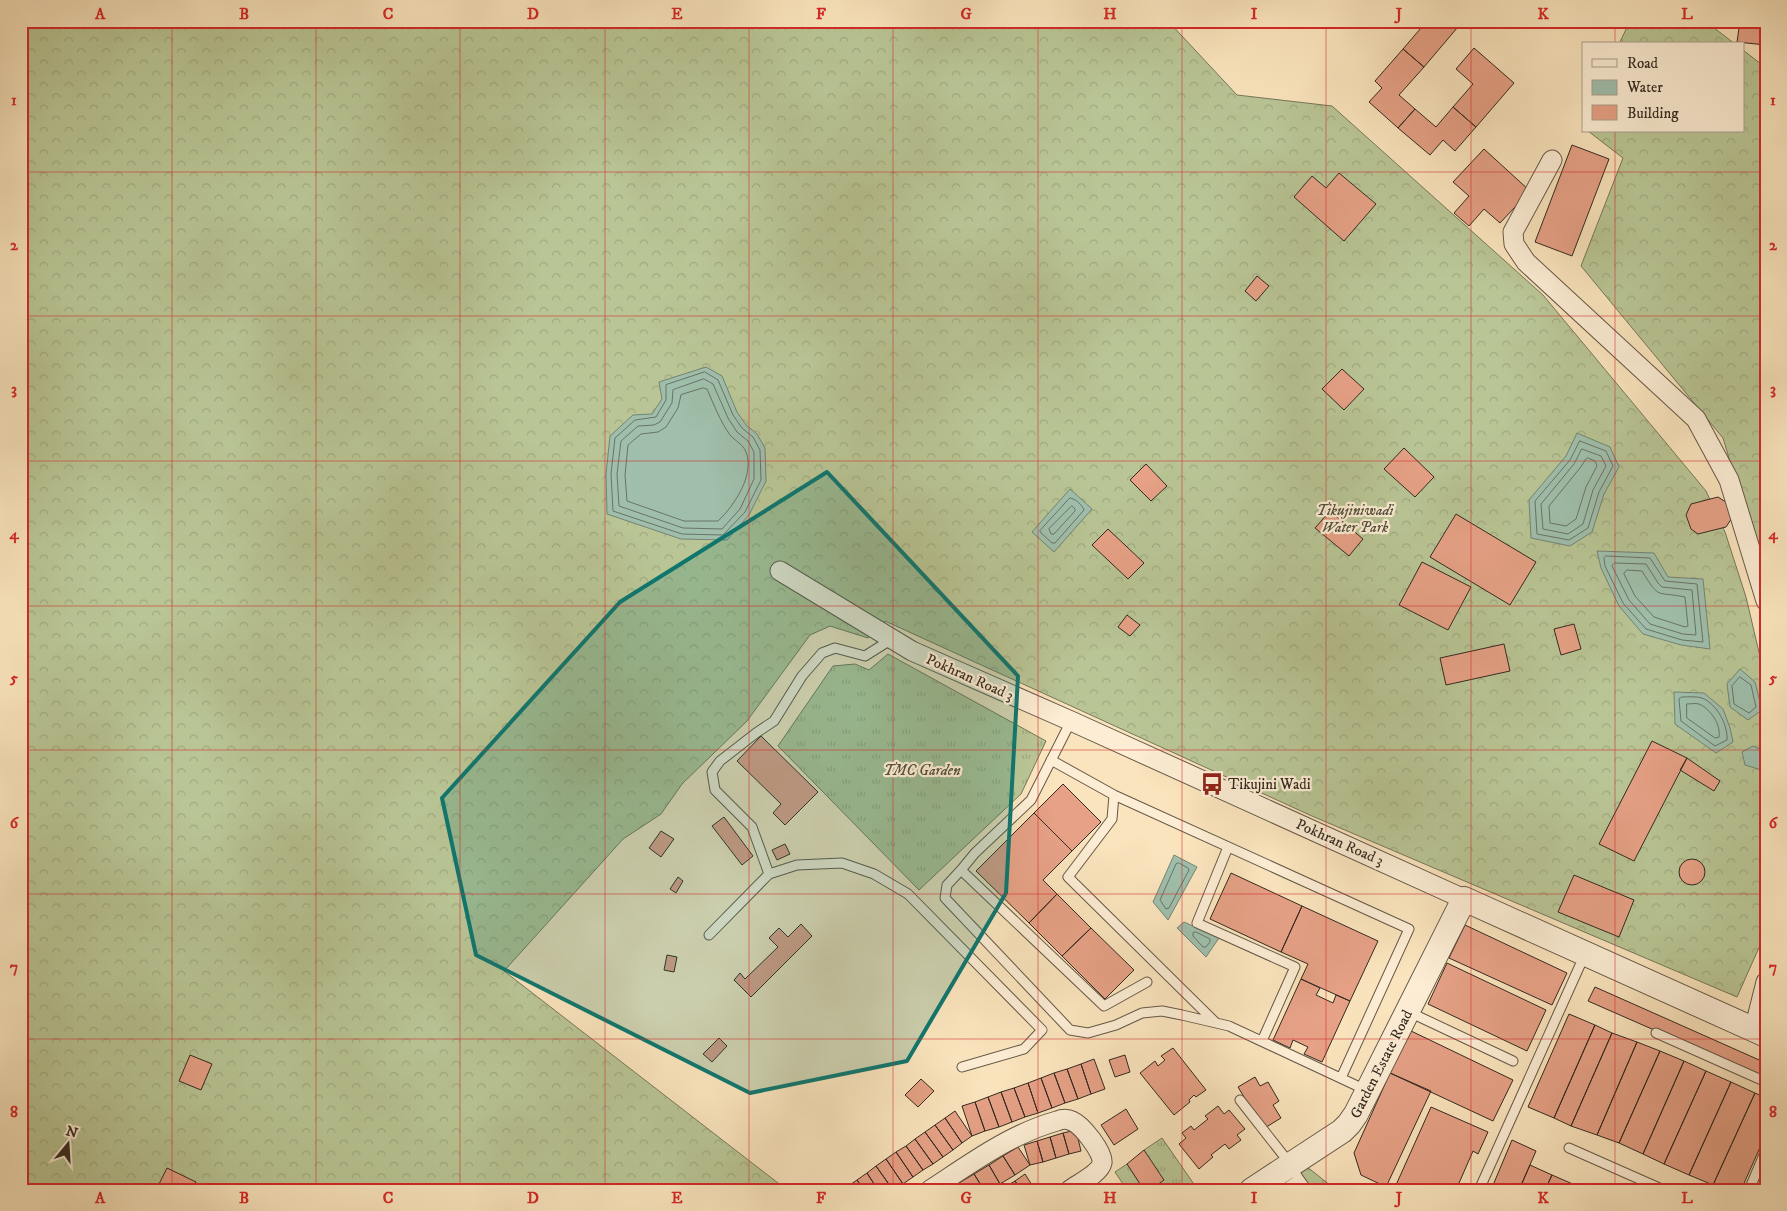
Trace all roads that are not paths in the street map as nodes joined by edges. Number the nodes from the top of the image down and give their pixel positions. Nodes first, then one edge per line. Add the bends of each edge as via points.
1 (1552, 160) dead end
2 (780, 571) dead end
3 (1766, 601) edge
4 (892, 639) junction
5 (1071, 721) junction
6 (1052, 760) junction
7 (1114, 795) junction
8 (1228, 847) junction
9 (961, 870) junction
10 (769, 874) junction
11 (1464, 899) junction
12 (709, 935) dead end
13 (1585, 953) junction
14 (1147, 982) dead end
15 (1766, 982) edge
16 (1408, 1012) junction
17 (1215, 1023) junction
18 (1760, 1032) edge
19 (1656, 1033) dead end
20 (1262, 1042) junction
21 (1513, 1061) dead end
22 (962, 1067) dead end
23 (1341, 1078) junction
24 (1766, 1082) edge
25 (1368, 1091) junction
26 (1240, 1100) dead end
27 (1568, 1148) dead end
28 (1766, 1150) edge
29 (1295, 1172) junction
30 (930, 1190) edge
31 (1070, 1190) edge
32 (1252, 1190) edge
33 (1283, 1190) edge
34 (1307, 1190) edge
35 (1479, 1190) edge
36 (1664, 1190) edge
37 (1749, 1190) edge

1 - 3 street via 1513,232 1514,244 1526,262 1696,419 1729,480
2 - 4 street, Pokhran Road 3
4 - 5 street, Pokhran Road 3 via 912,651
4 - 10 lane via 865,656 835,648 822,653 802,676 774,722 720,760 712,772 715,790 752,827
5 - 6 lane
5 - 11 street, Pokhran Road 3
6 - 7 lane
6 - 9 lane via 1032,800
7 - 8 lane
7 - 17 lane via 1112,819 1068,877
8 - 20 lane via 1197,923 1295,967
8 - 23 lane via 1409,929
9 - 14 lane via 1104,1006
9 - 17 lane via 947,885 946,898 1070,1030 1088,1033 1142,1013 1162,1012
10 - 12 lane
10 - 22 lane via 797,864 842,863 874,874 908,894 1042,1030 1024,1049
11 - 13 street, Pokhran Road 3
11 - 16 street, Garden Estate Road
13 - 18 street, Pokhran Road 3
13 - 35 lane
15 - 18 street
16 - 21 lane
16 - 25 street, Garden Estate Road
17 - 20 lane
19 - 24 lane
20 - 23 lane
23 - 25 lane
25 - 29 street, Garden Estate Road via 1350,1124
26 - 29 lane
27 - 36 lane
28 - 37 lane
29 - 32 street, Garden Estate Road
29 - 33 lane
29 - 34 lane
30 - 31 street via 1009,1139 1059,1120 1070,1120 1080,1125 1101,1155 1102,1165

